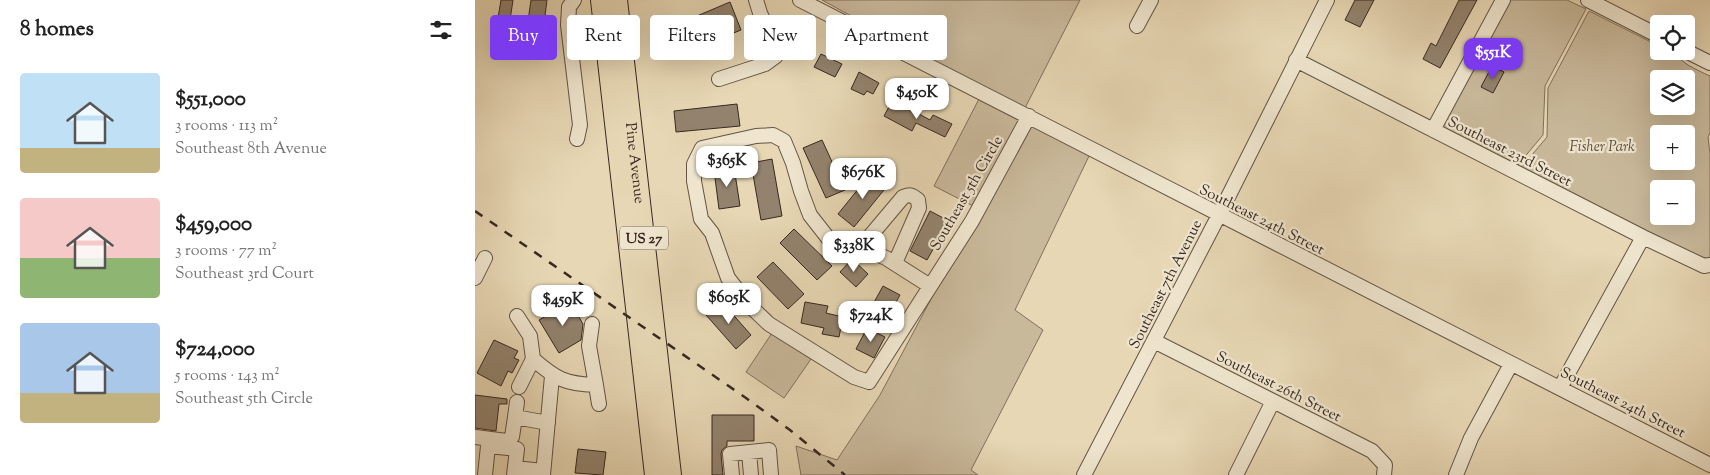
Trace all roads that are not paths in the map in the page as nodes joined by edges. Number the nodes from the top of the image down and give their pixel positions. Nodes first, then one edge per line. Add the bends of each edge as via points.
1 (574, 0) edge
2 (601, 0) edge
3 (617, 0) edge
4 (756, 0) edge
5 (801, 0) edge
6 (1151, 0) edge
7 (1327, 0) edge
8 (1503, 0) edge
9 (1588, 0) edge
10 (1137, 26) dead end
11 (1650, 31) edge
12 (1695, 56) edge
13 (1296, 60) junction
14 (1710, 63) edge
15 (719, 79) dead end
16 (1029, 116) junction
17 (1433, 130) junction
18 (577, 139) dead end
19 (1219, 215) junction
20 (1643, 237) junction
21 (862, 249) junction
22 (485, 258) dead end
23 (895, 263) junction
24 (1710, 265) edge
25 (475, 278) edge
26 (931, 286) junction
27 (517, 316) dead end
28 (592, 324) dead end
29 (1154, 341) junction
30 (533, 358) junction
31 (1511, 364) junction
32 (552, 376) junction
33 (597, 385) junction
34 (519, 387) dead end
35 (1560, 388) junction
36 (1273, 401) junction
37 (517, 402) dead end
38 (599, 404) dead end
39 (515, 418) junction
40 (548, 423) junction
41 (475, 437) edge
42 (749, 452) junction
43 (1710, 465) edge
44 (1385, 470) edge
45 (514, 471) edge
46 (543, 473) edge
47 (485, 475) edge
48 (655, 475) edge
49 (671, 475) edge
50 (732, 475) edge
51 (751, 475) edge
52 (771, 475) edge
53 (1084, 475) edge
54 (1236, 475) edge
55 (1455, 475) edge

1 - 18 street via 569,7 569,25 580,125
2 - 48 highway, Pine Avenue / US 27
3 - 49 highway, Pine Avenue / US 27
4 - 15 street via 777,51 776,56 765,64
5 - 16 street, Southeast 24th Street
6 - 10 street
7 - 13 street, Southeast 7th Avenue
8 - 17 street
9 - 11 street
12 - 14 street
13 - 17 street, Southeast 23rd Street
13 - 19 street, Southeast 7th Avenue
16 - 19 street, Southeast 24th Street
16 - 26 street, Southeast 5th Circle via 972,220
17 - 20 street, Southeast 23rd Street
19 - 29 street, Southeast 7th Avenue
19 - 31 street, Southeast 24th Street
20 - 24 street, Southeast 23rd Street via 1704,266
20 - 35 street
21 - 23 street, Southeast 5th Circle
21 - 23 street, Southeast 5th Circle via 903,198 913,195 919,208
21 - 26 street, Southeast 5th Circle via 849,248 828,238 810,215 784,141 773,135 757,136 702,148 694,164 701,219 712,234 729,278 749,305 769,324 854,378 869,382
22 - 25 street
23 - 26 street, Southeast 5th Circle
27 - 30 street via 530,336
28 - 33 street via 589,346
29 - 36 street, Southeast 26th Street
29 - 53 street, Southeast 7th Avenue
30 - 32 street
30 - 34 street
31 - 35 street, Southeast 24th Street
31 - 55 street
32 - 33 street via 577,384
32 - 40 street
33 - 38 street
35 - 43 street, Southeast 24th Street
36 - 44 street, Southeast 26th Street via 1372,451
36 - 54 street
37 - 39 street
39 - 40 street
39 - 41 street via 512,437 507,441
40 - 46 street
42 - 50 street via 730,454
42 - 51 street
42 - 52 street via 769,450
45 - 46 street
45 - 47 street via 517,449 489,446

